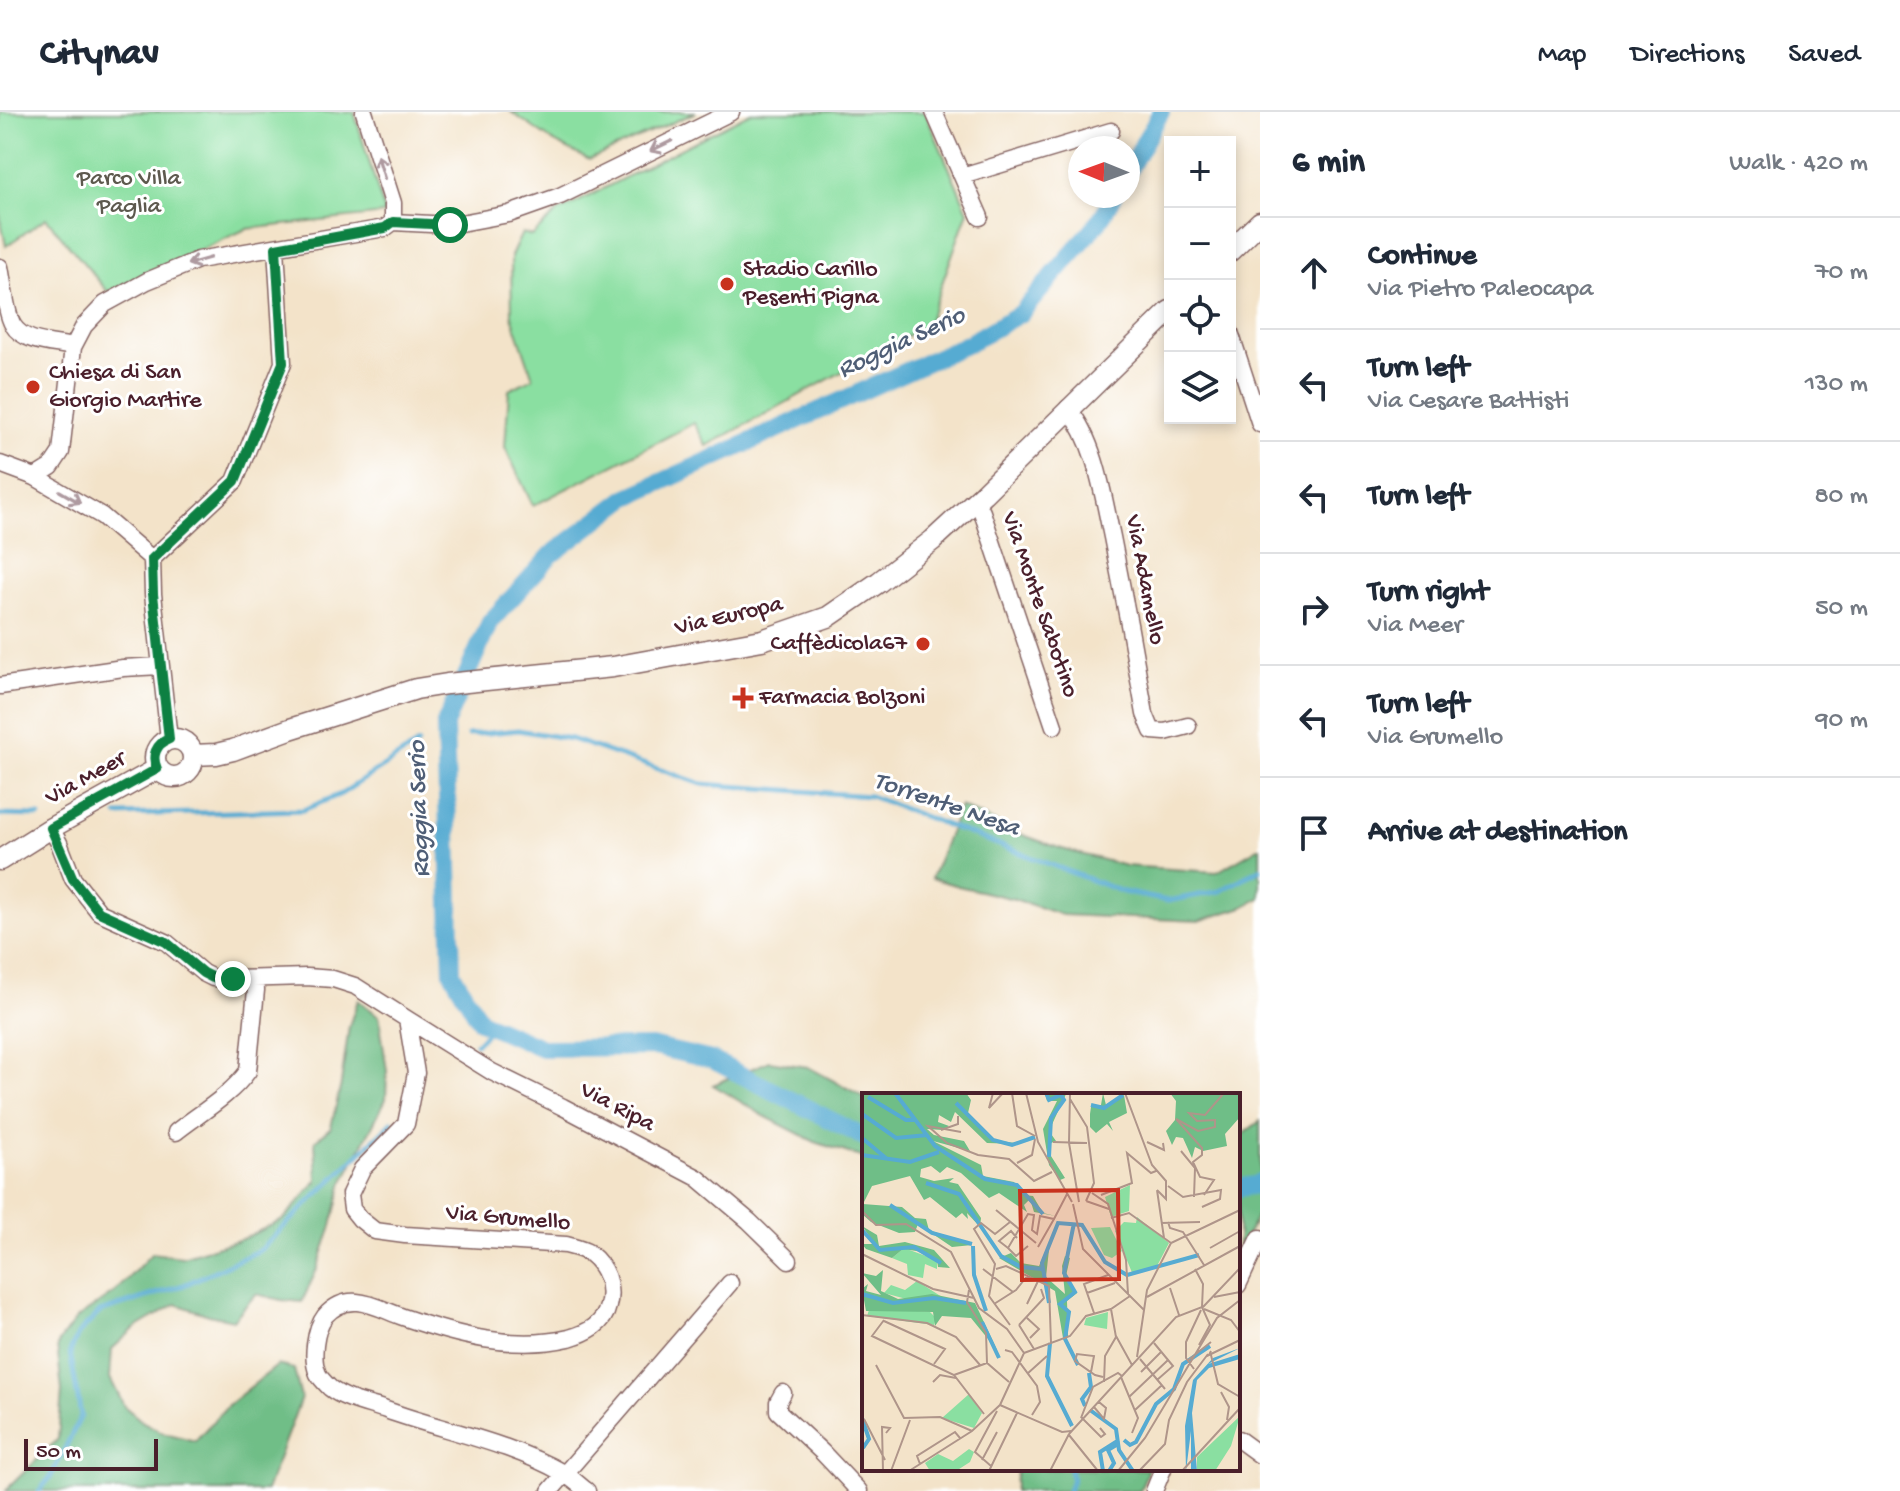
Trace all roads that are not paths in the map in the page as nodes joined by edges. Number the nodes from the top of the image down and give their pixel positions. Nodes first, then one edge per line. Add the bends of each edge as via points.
1 (364, 112) edge
2 (731, 112) edge
3 (934, 112) edge
4 (1111, 131) dead end
5 (962, 176) junction
6 (980, 217) dead end
7 (393, 222) junction
8 (1260, 222) edge
9 (1236, 245) edge
10 (276, 248) junction
11 (0, 267) edge
12 (1164, 317) edge
13 (73, 347) junction
14 (1236, 350) edge
15 (1068, 408) junction
16 (1260, 424) edge
17 (0, 464) edge
18 (35, 477) junction
19 (976, 500) junction
20 (152, 559) junction
21 (161, 666) junction
22 (0, 686) edge
23 (1054, 726) dead end
24 (1188, 726) dead end
25 (169, 739) junction
26 (193, 755) junction
27 (157, 769) junction
28 (51, 828) junction
29 (0, 860) edge
30 (254, 979) junction
31 (407, 1019) junction
32 (176, 1132) dead end
33 (1260, 1238) edge
34 (1256, 1258) edge
35 (789, 1260) dead end
36 (1240, 1282) edge
37 (730, 1283) dead end
38 (783, 1393) dead end
39 (1240, 1440) edge
40 (1260, 1455) edge
41 (1162, 1471) edge
42 (565, 1473) junction
43 (550, 1491) edge
44 (587, 1491) edge
45 (859, 1491) edge
46 (1154, 1491) edge

7 -> 1 street via 393,203
2 -> 7 street via 560,196 509,214 450,225
3 - 5 street
4 - 5 street
5 - 6 street
7 - 10 street via 385,228
8 - 9 street
10 -> 13 street via 198,260 147,281 105,304
10 - 20 street via 283,363 235,481
11 - 13 street via 13,325 23,335
12 - 15 street, Via Europa
13 - 18 street via 61,452
14 - 16 street
15 - 19 street, Via Europa
15 - 24 street, Via Adamello via 1089,445 1102,491 1145,714 1152,731
17 - 18 street
18 -> 20 street via 102,516
19 - 23 street, Via Monte Sabotino
19 - 26 street, Via Europa via 933,540 828,617 762,640 613,667 447,684 395,695 233,750
20 - 21 street
21 - 22 street
21 - 25 street
25 - 26 street via 187,744
25 - 27 street via 155,751
26 - 27 street via 190,768 180,776 168,777
27 - 28 street, Via Meer
28 - 29 street, Via Meer
28 - 30 street via 73,879 99,912 166,942 213,978
30 - 31 street via 333,979 355,986
30 - 32 street via 248,1071
31 - 35 street, Via Ripa via 492,1072 698,1178
31 - 42 street, Via Grumello via 416,1073 406,1124 362,1169 350,1194 352,1209 375,1231 566,1245 588,1252 605,1271 612,1291 607,1314 578,1335 515,1343 477,1339 353,1301 338,1305 319,1326 318,1374 342,1395 511,1449
33 - 34 street
34 - 36 street
37 - 42 street
38 - 45 street via 778,1411
39 - 40 street
41 - 46 street
42 - 43 street
42 - 44 street, Via Grumello

